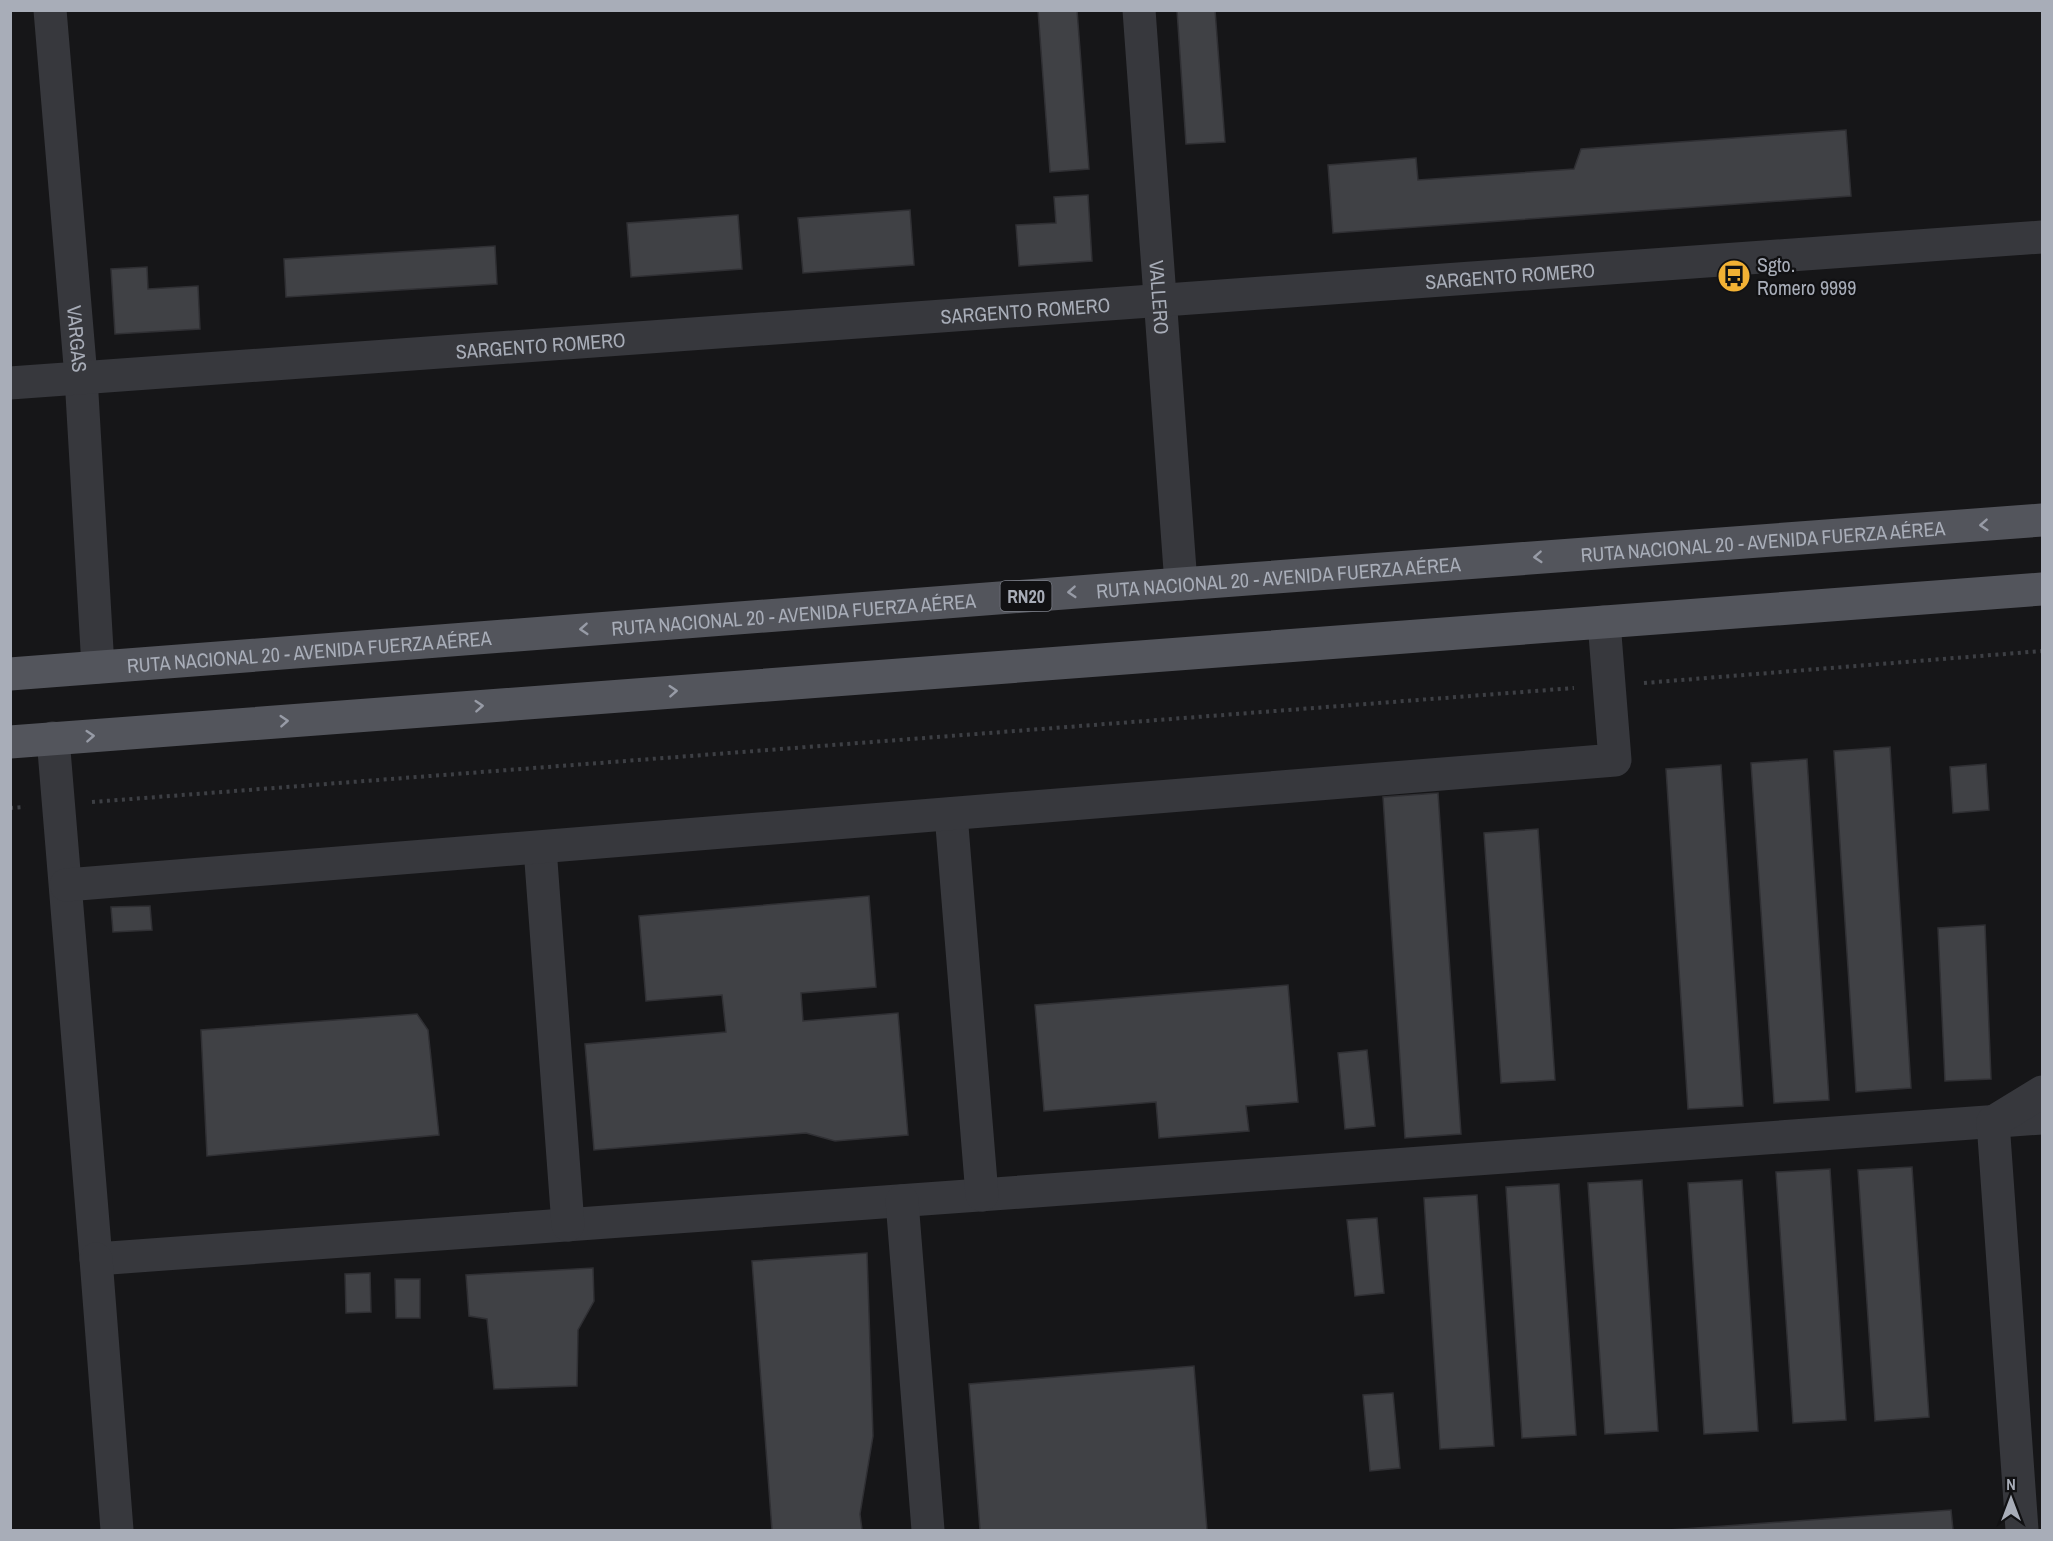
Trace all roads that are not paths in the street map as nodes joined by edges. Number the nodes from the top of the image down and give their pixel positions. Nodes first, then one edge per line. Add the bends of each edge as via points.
1 (50, 10) edge
2 (1140, 10) edge
3 (2043, 237) edge
4 (1162, 299) junction
5 (81, 377) junction
6 (10, 383) edge
7 (2043, 520) edge
8 (1181, 584) junction
9 (2043, 589) edge
10 (1604, 622) junction
11 (98, 667) junction
12 (10, 674) edge
13 (53, 738) junction
14 (10, 742) edge
15 (951, 814) junction
16 (540, 848) junction
17 (66, 885) junction
18 (2043, 1092) edge
19 (2043, 1118) edge
20 (1994, 1122) junction
21 (982, 1194) junction
22 (902, 1201) junction
23 (568, 1225) junction
24 (96, 1259) junction
25 (117, 1530) edge
26 (928, 1530) edge
27 (2022, 1530) edge

1 - 5 street, VARGAS
2 - 4 street, VALLERO
3 - 4 street, SARGENTO ROMERO
4 - 5 street, SARGENTO ROMERO
4 - 8 street, VALLERO
5 - 6 street, SARGENTO ROMERO
5 - 11 street, VARGAS
7 -> 8 main road, RUTA NACIONAL 20 - AVENIDA FUERZA AÉREA / RN20
8 -> 11 main road, RUTA NACIONAL 20 - AVENIDA FUERZA AÉREA / RN20
9 - 10 main road
13 -> 10 main road
10 - 15 street via 1615,760
11 - 12 main road, RUTA NACIONAL 20 - AVENIDA FUERZA AÉREA / RN20
13 - 14 main road
13 - 17 street
15 - 16 street
15 - 21 street
16 - 17 street
16 - 23 street
17 - 24 street
18 - 20 street
19 - 20 street
20 - 21 street
20 - 27 street
21 - 22 street
22 - 23 street
22 - 26 street
23 - 24 street
24 - 25 street

